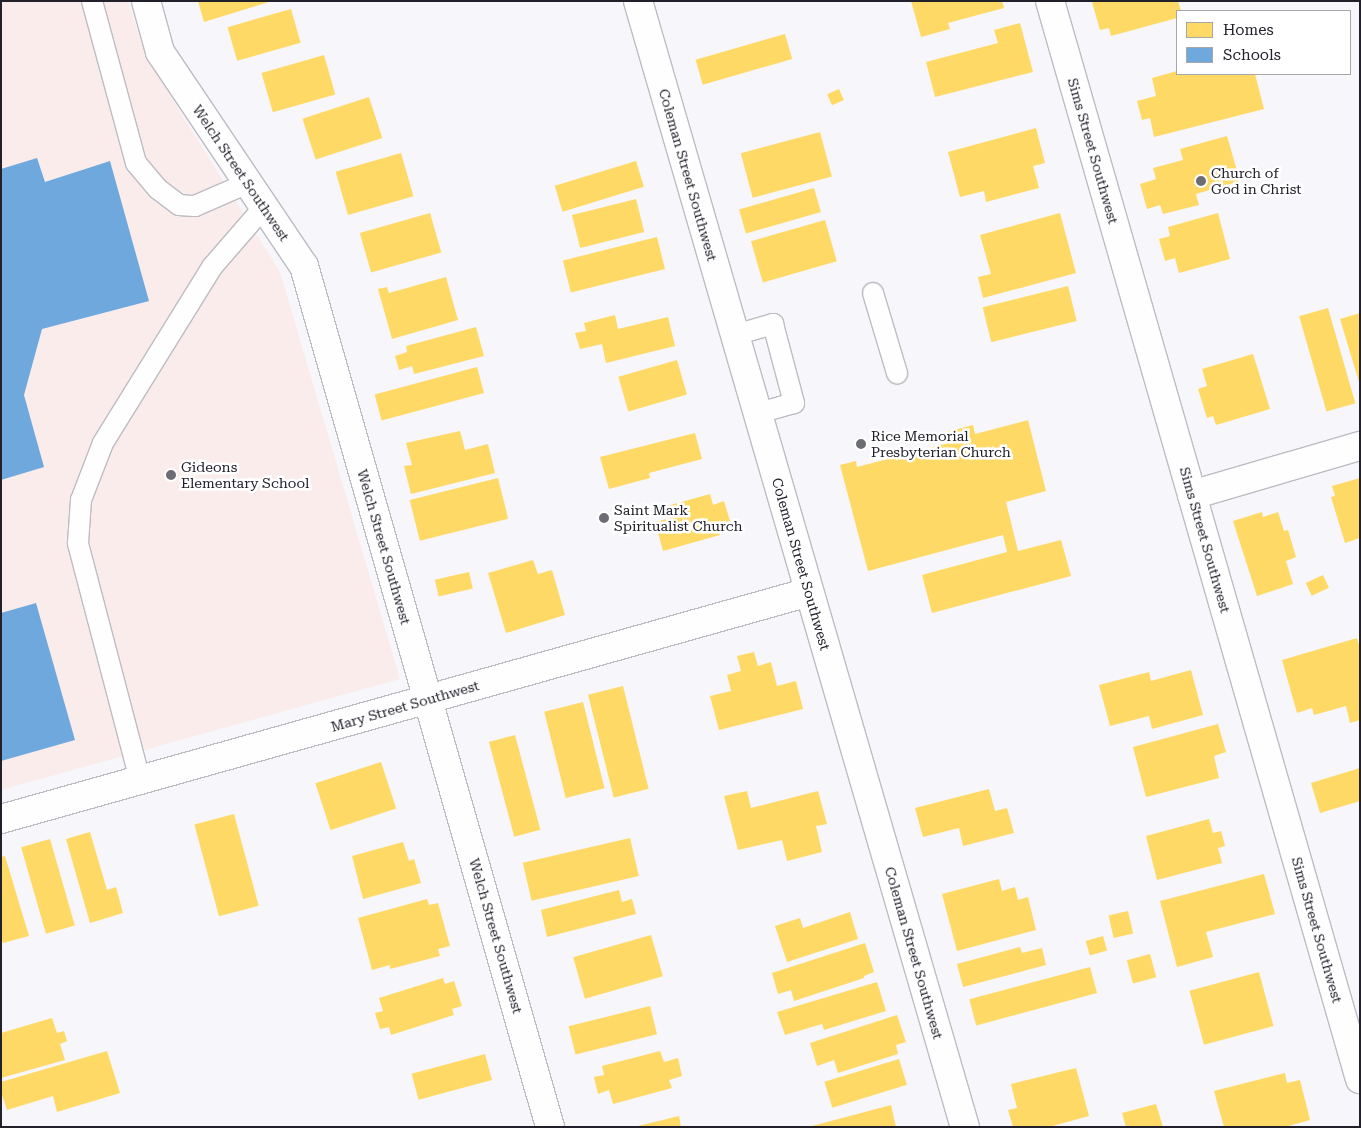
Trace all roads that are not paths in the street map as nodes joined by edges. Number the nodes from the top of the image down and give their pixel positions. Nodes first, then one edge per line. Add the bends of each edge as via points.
1 (92, 1) edge
2 (146, 1) edge
3 (638, 1) edge
4 (1050, 1) edge
5 (248, 183) junction
6 (264, 207) junction
7 (873, 293) dead end
8 (735, 335) junction
9 (897, 373) dead end
10 (758, 414) junction
11 (1360, 446) edge
12 (1192, 494) junction
13 (809, 592) junction
14 (428, 699) junction
15 (140, 780) junction
16 (1, 819) edge
17 (1360, 1080) edge
18 (550, 1127) edge
19 (965, 1127) edge

1 - 5 lane via 136,163 158,190 179,205 195,206
2 - 5 street, Welch Street Southwest via 160,52
3 - 8 street, Coleman Street Southwest
4 - 12 street, Sims Street Southwest
5 - 6 street, Welch Street Southwest
6 - 14 street, Welch Street Southwest via 304,266
6 - 15 lane via 212,267 104,443 81,500 78,543
7 - 9 lane
8 - 10 street, Coleman Street Southwest
8 - 10 lane via 773,324 794,403
10 - 13 street, Coleman Street Southwest
11 - 12 street
12 - 17 street, Sims Street Southwest
13 - 14 street, Mary Street Southwest
13 - 19 street, Coleman Street Southwest
14 - 15 street, Mary Street Southwest
14 - 18 street, Welch Street Southwest
15 - 16 street, Mary Street Southwest

